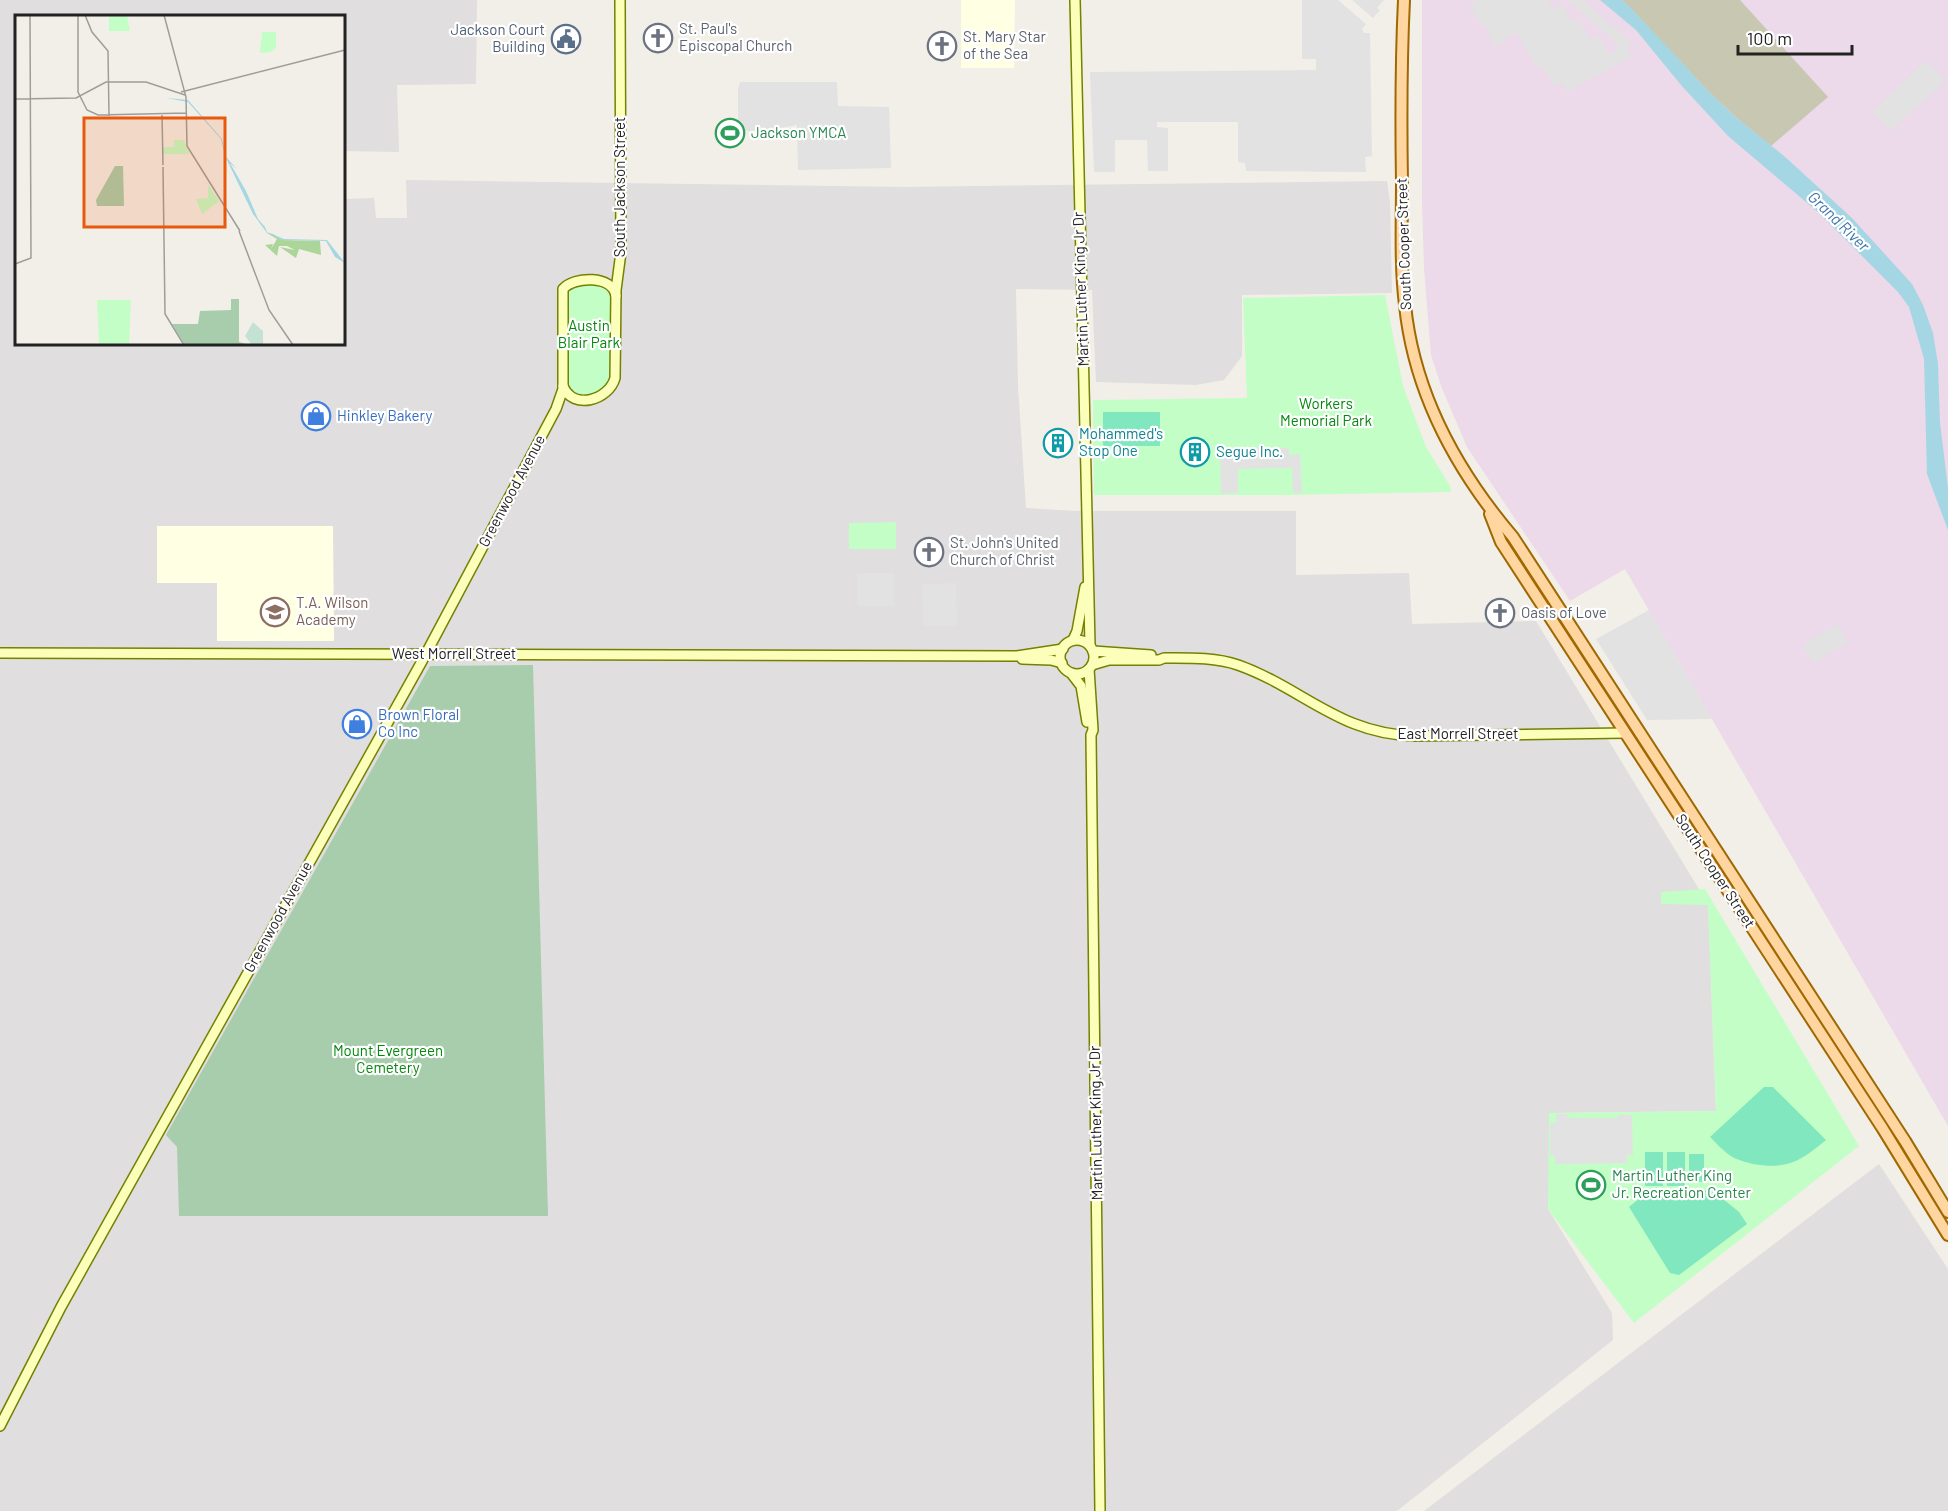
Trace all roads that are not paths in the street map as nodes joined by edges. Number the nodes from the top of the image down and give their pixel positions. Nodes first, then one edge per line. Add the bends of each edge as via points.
1 (620, 0) edge
2 (1075, 0) edge
3 (1404, 0) edge
4 (619, 272) junction
5 (601, 281) junction
6 (616, 296) junction
7 (563, 384) junction
8 (579, 399) junction
9 (556, 409) junction
10 (1486, 506) junction
11 (1087, 579) junction
12 (1073, 640) junction
13 (1091, 648) junction
14 (1063, 649) junction
15 (0, 653) edge
16 (425, 655) junction
17 (1017, 656) junction
18 (1164, 658) junction
19 (1062, 663) junction
20 (1090, 667) junction
21 (1071, 673) junction
22 (1625, 733) junction
23 (1641, 733) junction
24 (1091, 735) junction
25 (1948, 1212) edge
26 (1948, 1235) edge
27 (0, 1426) edge
28 (1100, 1511) edge

1 - 4 street, South Jackson Street
2 - 11 street, Martin Luther King Jr Dr
3 - 10 main road, South Cooper Street via 1402,265 1406,316 1413,356 1436,419
4 - 5 street
4 - 6 street, South Jackson Street
5 - 6 street via 610,285
5 - 7 street, Greenwood Avenue via 573,282 564,287
6 - 8 street, South Jackson Street via 615,378 609,390 594,399
7 - 8 street via 567,393
7 - 9 street, Greenwood Avenue
8 - 9 street via 566,401
9 - 16 street, Greenwood Avenue
10 - 22 main road, South Cooper Street via 1501,542
10 - 23 main road, South Cooper Street via 1513,537
11 - 12 street, Martin Luther King Jr Dr
11 - 13 street, Martin Luther King Jr Dr
12 - 13 street via 1082,640
12 - 14 street
13 - 18 street, East Morrell Street
13 - 20 street
14 - 17 street
14 - 19 street
15 - 16 street, West Morrell Street
16 - 17 street, West Morrell Street
16 - 27 street, Greenwood Avenue via 61,1307
17 - 19 street via 1023,660
18 - 20 street, East Morrell Street via 1110,660
18 - 22 street, East Morrell Street via 1238,665 1342,720 1382,733
19 - 21 street
20 - 21 street via 1080,674
20 - 24 street, Martin Luther King Jr Dr
21 - 24 street, Martin Luther King Jr Dr via 1081,686
22 - 23 main road
22 - 26 main road, South Cooper Street
23 - 25 main road, South Cooper Street
24 - 28 street, Martin Luther King Jr Dr

